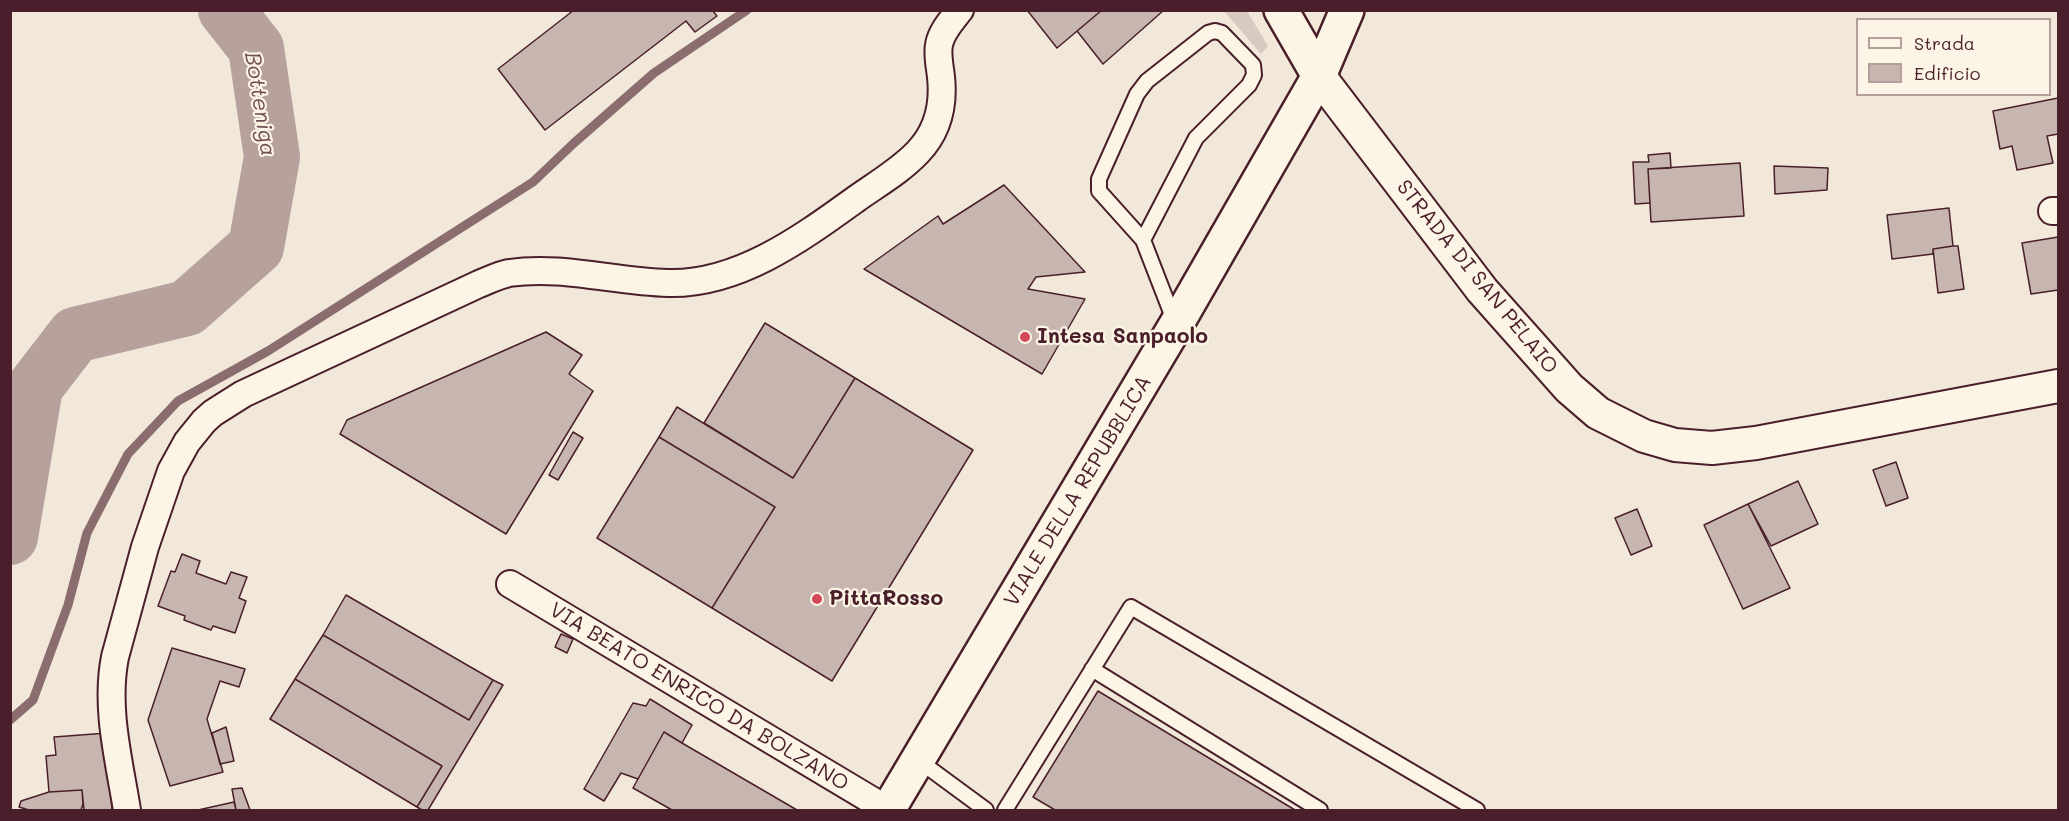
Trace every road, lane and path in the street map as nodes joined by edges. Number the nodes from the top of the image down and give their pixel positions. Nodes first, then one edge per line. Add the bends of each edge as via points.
1 (960, 10) edge
2 (1281, 10) edge
3 (1347, 10) edge
4 (1319, 76) junction
5 (1143, 240) junction
6 (1176, 325) junction
7 (2058, 386) edge
8 (510, 584) dead end
9 (1092, 669) junction
10 (918, 760) junction
11 (127, 810) edge
12 (888, 810) edge
13 (986, 810) edge
14 (1005, 810) edge
15 (1320, 810) edge
16 (1477, 810) edge

1 - 11 street via 939,46 940,110 924,145 897,170 794,242 717,277 669,284 563,272 508,274 243,394 213,412 178,456 167,480 115,657 111,710
2 - 4 main road, STRADA DI SAN PELAIO
3 - 4 main road, VIALE DELLA REPUBBLICA
4 - 6 main road, VIALE DELLA REPUBBLICA
4 - 7 street, STRADA DI SAN PELAIO via 1482,290 1569,388 1598,413 1644,436 1675,445 1712,448 1756,443
5 - 5 lane via 1196,138 1248,86 1254,75 1253,65 1222,33 1208,33 1147,81 1137,94 1099,179 1099,191
5 - 6 lane
6 - 10 main road, VIALE DELLA REPUBBLICA
8 - 12 street, VIA BEATO ENRICO DA BOLZANO
9 - 14 lane
9 - 15 lane
9 - 16 lane via 1131,607
10 - 12 main road, VIALE DELLA REPUBBLICA
10 - 13 lane

